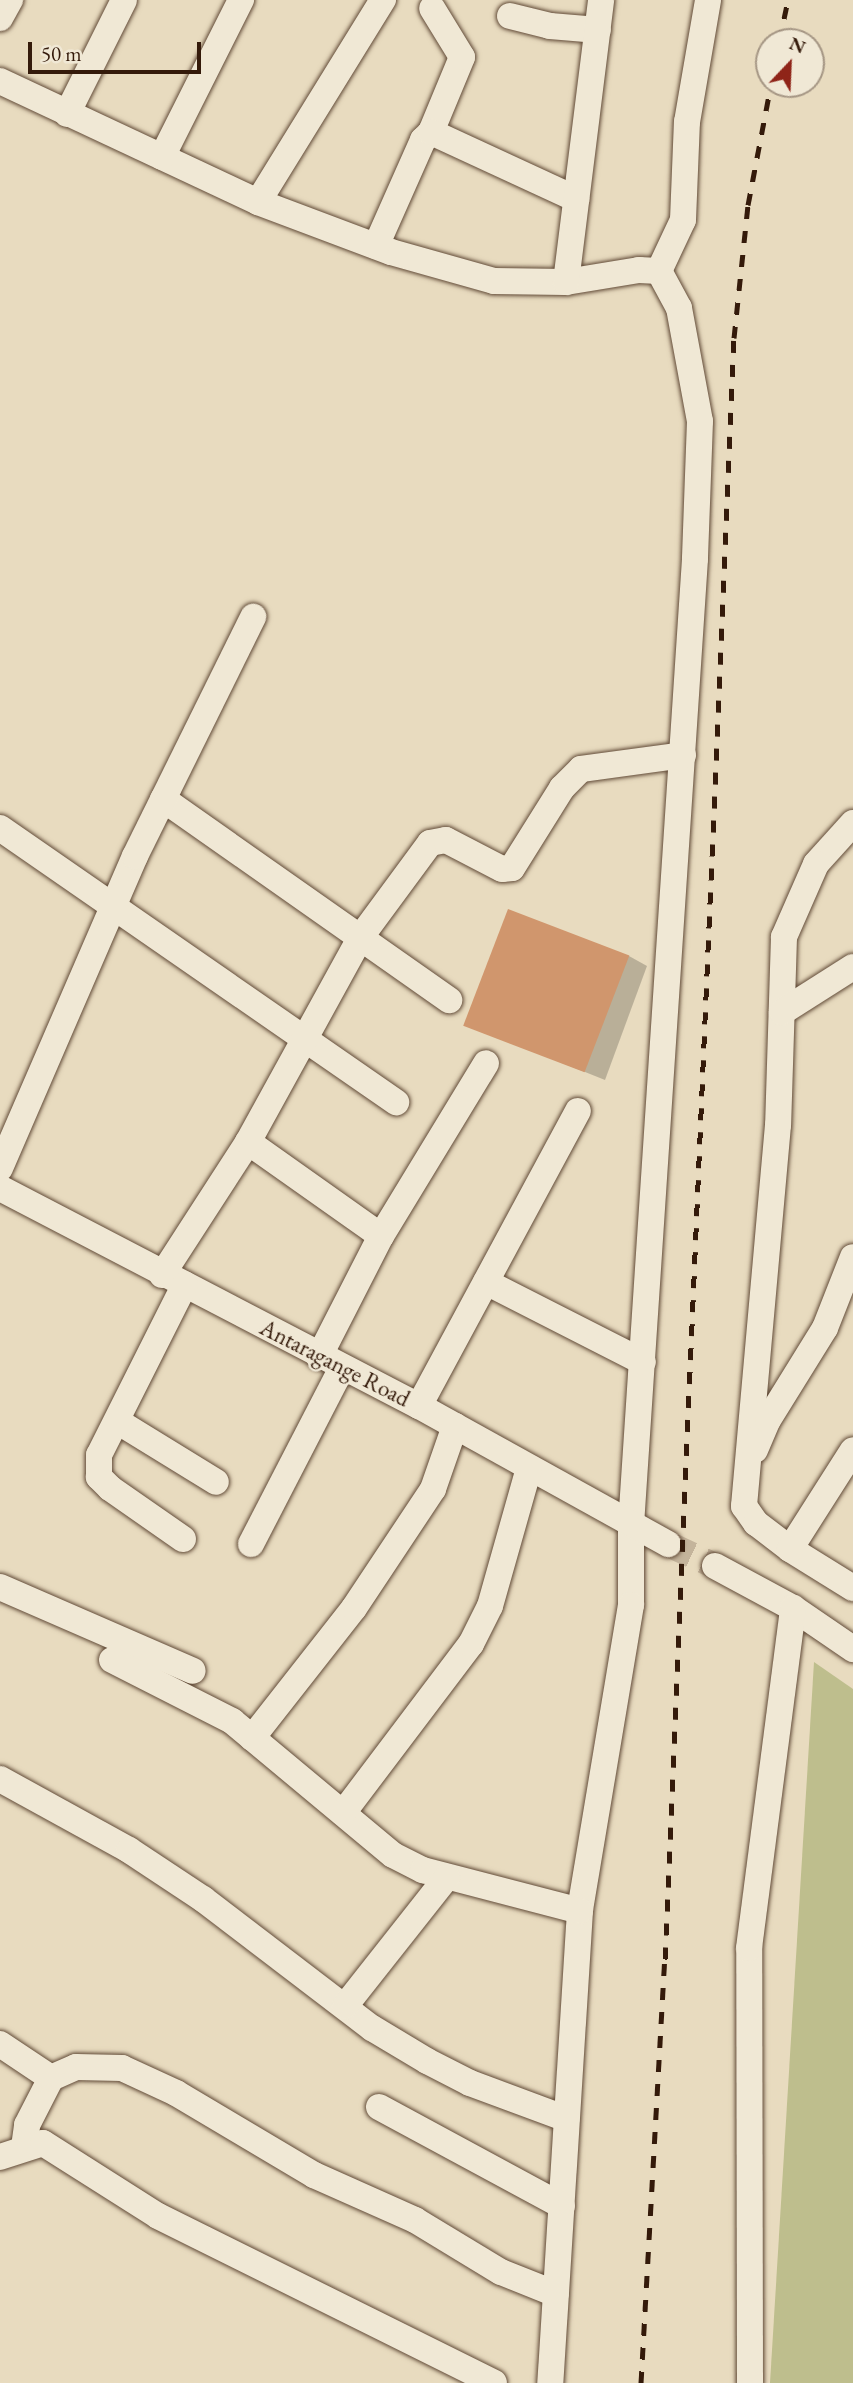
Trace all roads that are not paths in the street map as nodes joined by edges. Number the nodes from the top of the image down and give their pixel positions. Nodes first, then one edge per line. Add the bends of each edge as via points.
1 (10, 0) edge
2 (124, 0) edge
3 (241, 0) edge
4 (383, 0) edge
5 (601, 0) edge
6 (708, 0) edge
7 (429, 3) edge
8 (510, 16) dead end
9 (0, 18) edge
10 (598, 30) junction
11 (3, 87) edge
12 (67, 114) junction
13 (431, 132) junction
14 (162, 157) junction
15 (576, 200) junction
16 (258, 202) junction
17 (376, 246) junction
18 (659, 271) junction
19 (566, 282) junction
20 (253, 617) dead end
21 (683, 755) junction
22 (163, 799) junction
23 (853, 823) edge
24 (0, 828) edge
25 (113, 908) junction
26 (360, 937) junction
27 (853, 967) edge
28 (449, 1000) dead end
29 (782, 1012) junction
30 (303, 1038) junction
31 (486, 1063) dead end
32 (396, 1102) dead end
33 (578, 1111) dead end
34 (248, 1142) junction
35 (0, 1168) edge
36 (0, 1188) edge
37 (381, 1236) junction
38 (853, 1257) edge
39 (174, 1279) junction
40 (486, 1282) junction
41 (643, 1362) junction
42 (331, 1363) junction
43 (419, 1406) junction
44 (117, 1421) junction
45 (455, 1426) junction
46 (853, 1450) edge
47 (529, 1468) junction
48 (747, 1471) junction
49 (216, 1482) dead end
50 (631, 1526) junction
51 (183, 1539) dead end
52 (251, 1544) dead end
53 (668, 1544) tunnel mouth
54 (790, 1549) junction
55 (715, 1566) tunnel mouth
56 (0, 1587) edge
57 (853, 1588) edge
58 (793, 1608) junction
59 (849, 1640) edge
60 (111, 1660) dead end
61 (193, 1671) dead end
62 (252, 1738) junction
63 (0, 1779) edge
64 (343, 1813) junction
65 (447, 1877) junction
66 (580, 1911) junction
67 (345, 2006) junction
68 (0, 2044) edge
69 (51, 2078) junction
70 (379, 2107) dead end
71 (568, 2119) junction
72 (24, 2147) junction
73 (0, 2157) edge
74 (562, 2206) junction
75 (556, 2294) junction
76 (494, 2383) edge
77 (550, 2383) edge
78 (750, 2383) edge

1 - 9 street
2 - 12 street
3 - 14 street
4 - 16 street
5 - 10 street
6 - 18 street via 687,122 683,220
7 - 13 street via 462,57
8 - 10 street via 550,26
10 - 15 street
11 - 12 street
12 - 14 street
13 - 15 street
13 - 17 street via 423,140
14 - 16 street
15 - 19 street
16 - 17 street
17 - 19 street via 494,281
18 - 19 street
18 - 21 street via 679,308 700,421
20 - 22 street
21 - 26 street via 581,769 562,788 512,868 502,869 446,839 430,843
21 - 41 street
22 - 25 street
22 - 26 street
23 - 29 street via 816,864 794,904 784,937
24 - 25 street
25 - 30 street
25 - 35 street
26 - 28 street
26 - 30 street
27 - 29 street
29 - 48 street via 778,1125
30 - 32 street
30 - 34 street
31 - 37 street
33 - 40 street
34 - 37 street
34 - 39 street
36 - 39 street, Antaragange Road
37 - 42 street
38 - 48 street via 825,1328 768,1420
39 - 42 street, Antaragange Road
39 - 44 street
40 - 41 street
40 - 43 street
41 - 50 street
42 - 43 street, Antaragange Road
42 - 52 street
43 - 45 street, Antaragange Road
44 - 49 street
44 - 51 street via 99,1455 99,1477
45 - 47 street, Antaragange Road
45 - 62 street via 433,1489 354,1608
46 - 54 street
47 - 50 street, Antaragange Road
47 - 64 street via 490,1606 471,1644
48 - 54 street via 744,1506 756,1523
50 - 53 street, Antaragange Road
50 - 66 street via 631,1605
54 - 57 street
55 - 58 street
56 - 61 street
58 - 59 street
58 - 78 street via 749,1948
60 - 62 street via 199,1702
62 - 64 street
63 - 67 street via 139,1856 253,1934
64 - 65 street via 393,1854
65 - 66 street
65 - 67 street
66 - 71 street
67 - 71 street via 372,2028 470,2083
68 - 69 street
69 - 72 street via 27,2125
69 - 75 street via 76,2067 122,2068 176,2093 314,2175 415,2220 501,2272
70 - 74 street
71 - 74 street
72 - 73 street
72 - 76 street via 43,2143 158,2216
74 - 75 street
75 - 77 street

